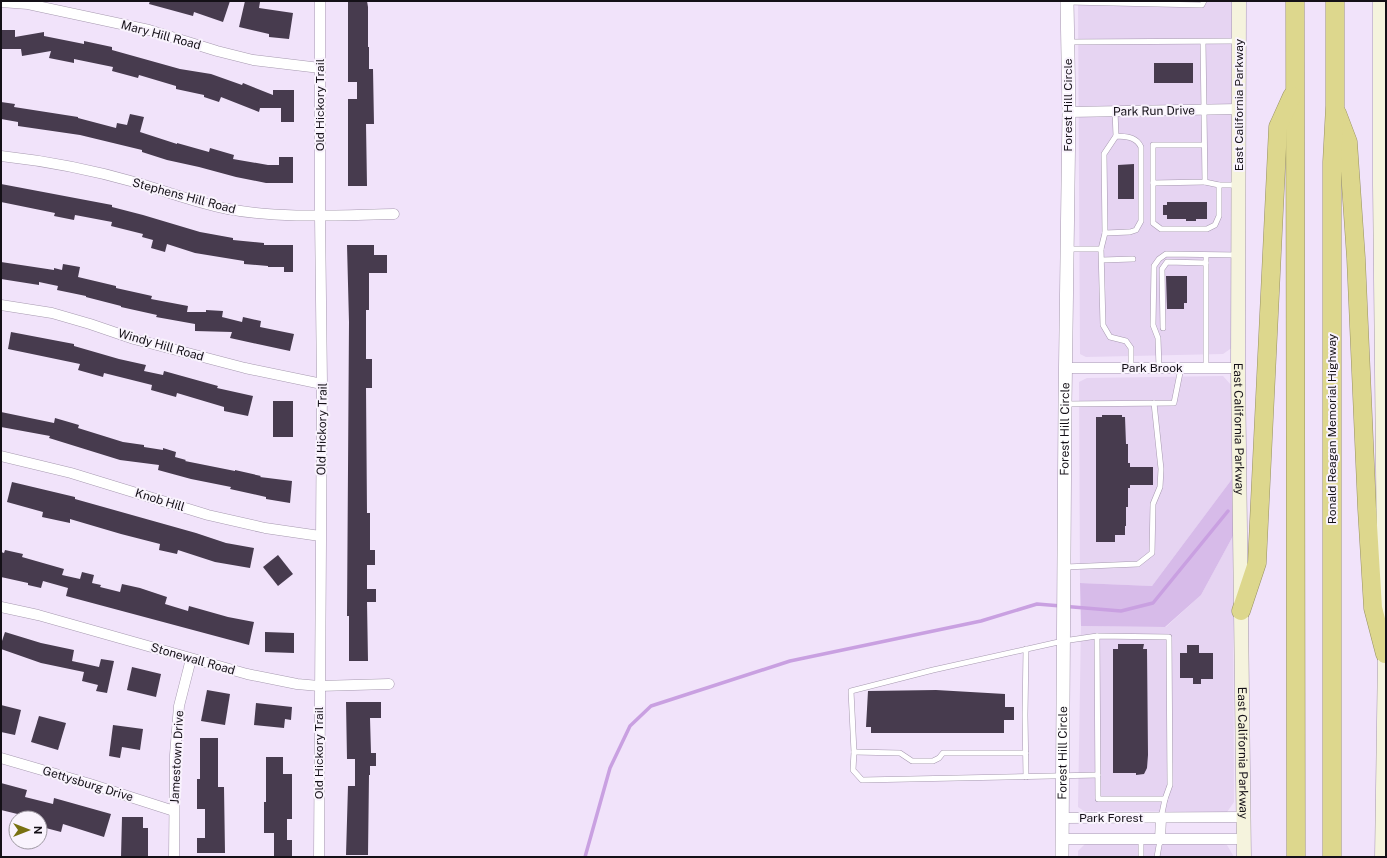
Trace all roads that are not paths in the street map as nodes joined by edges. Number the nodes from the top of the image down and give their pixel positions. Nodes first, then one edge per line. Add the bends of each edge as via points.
1 (320, 1) edge
2 (1204, 1) edge
3 (1239, 1) edge
4 (1295, 1) edge
5 (1335, 1) edge
6 (1380, 1) edge
7 (1, 2) edge
8 (1067, 2) edge
9 (1096, 2) edge
10 (1239, 41) junction
11 (1068, 42) junction
12 (1204, 42) junction
13 (320, 68) junction
14 (1295, 90) junction
15 (1335, 106) junction
16 (1239, 109) junction
17 (1204, 110) junction
18 (1069, 112) junction
19 (1115, 112) junction
20 (1116, 136) junction
21 (1204, 145) junction
22 (1, 156) edge
23 (1153, 182) junction
24 (1205, 182) junction
25 (1219, 185) junction
26 (1239, 185) junction
27 (1383, 186) edge
28 (394, 214) dead end
29 (320, 216) junction
30 (1105, 233) junction
31 (1067, 249) junction
32 (1101, 250) junction
33 (1206, 255) junction
34 (1238, 255) junction
35 (1133, 259) dead end
36 (1102, 260) junction
37 (1206, 263) junction
38 (1384, 269) edge
39 (1, 305) edge
40 (1163, 328) dead end
41 (1065, 368) junction
42 (1131, 368) junction
43 (1159, 368) junction
44 (1181, 368) junction
45 (1206, 368) junction
46 (1238, 368) junction
47 (322, 384) junction
48 (1154, 403) junction
49 (1064, 404) junction
50 (1, 456) edge
51 (320, 536) junction
52 (1064, 567) junction
53 (1, 607) edge
54 (1242, 611) junction
55 (1097, 636) junction
56 (1063, 641) junction
57 (1026, 650) junction
58 (1384, 654) junction
59 (191, 659) junction
60 (389, 684) dead end
61 (319, 686) junction
62 (1385, 700) edge
63 (854, 752) junction
64 (1026, 753) junction
65 (1, 758) edge
66 (1062, 776) junction
67 (1098, 776) junction
68 (1026, 777) junction
69 (1165, 799) junction
70 (174, 811) junction
71 (1244, 817) junction
72 (1062, 818) junction
73 (1161, 818) junction
74 (1062, 839) junction
75 (1244, 839) junction
76 (1141, 840) junction
77 (1160, 840) junction
78 (174, 857) edge
79 (319, 857) edge
80 (1062, 857) edge
81 (1141, 857) edge
82 (1157, 857) edge
83 (1244, 857) edge
84 (1296, 857) edge
85 (1332, 857) edge
86 (1382, 857) edge

1 - 13 street, Old Hickory Trail
2 - 9 lane via 1202,5
3 - 10 main road, East California Parkway
4 - 14 highway
5 - 15 highway, Ronald Reagan Memorial Highway
6 - 27 main road
7 - 13 street, Mary Hill Road via 28,4 149,30 253,60
8 - 9 lane
8 - 11 street, Forest Hill Circle
10 - 12 lane
10 - 16 main road, East California Parkway
11 - 12 lane
11 - 18 street, Forest Hill Circle
12 - 17 lane
13 - 29 street, Old Hickory Trail
14 - 54 highway via 1278,127 1257,563
14 - 84 highway
15 - 58 highway via 1348,142 1373,608
15 - 85 highway, Ronald Reagan Memorial Highway via 1332,162
16 - 17 street, Park Run Drive
16 - 26 main road, East California Parkway
17 - 19 street, Park Run Drive
17 - 21 lane
18 - 19 street, Park Run Drive
18 - 31 street, Forest Hill Circle
19 - 20 lane
20 - 30 lane via 1104,154
20 - 30 lane via 1134,138 1141,147 1141,221 1136,230 1130,232
21 - 23 lane via 1153,145
21 - 24 lane
22 - 29 street, Stephens Hill Road via 37,160 136,182 194,201 227,208 254,213
23 - 24 lane
23 - 25 lane via 1153,223 1161,229 1207,229 1215,225 1219,216
24 - 25 lane
25 - 26 lane
26 - 34 main road, East California Parkway
27 - 38 main road
28 - 29 street, Stephens Hill Road
29 - 47 street, Old Hickory Trail
30 - 32 lane
31 - 32 lane
31 - 41 street, Forest Hill Circle
32 - 36 lane
33 - 34 lane
33 - 37 lane
33 - 43 lane via 1166,254 1154,266 1153,325 1158,338
34 - 46 main road, East California Parkway
35 - 36 lane
36 - 42 lane via 1103,325 1110,337 1126,341 1131,348
37 - 40 lane via 1167,262 1164,265
37 - 45 lane
38 - 58 main road
39 - 47 street, Windy Hill Road via 52,314 245,368
41 - 42 street, Park Brook
41 - 49 street, Forest Hill Circle
42 - 43 street, Park Brook
43 - 44 street, Park Brook
44 - 45 street, Park Brook
44 - 48 lane via 1174,403
45 - 46 street, Park Brook
46 - 54 main road, East California Parkway
47 - 51 street, Old Hickory Trail
48 - 49 lane
48 - 52 lane via 1161,469 1160,487 1153,504 1152,553 1138,564
49 - 52 street, Forest Hill Circle
50 - 51 street, Knob Hill via 71,473 208,515 265,528
51 - 61 street, Old Hickory Trail
52 - 56 street, Forest Hill Circle
53 - 59 street, Stonewall Road via 38,615
54 - 71 main road, East California Parkway
55 - 56 lane
55 - 67 lane
55 - 69 lane via 1169,637 1170,785
56 - 57 lane
56 - 66 street, Forest Hill Circle
57 - 63 lane via 851,691
57 - 64 lane
58 - 62 main road
59 - 61 street, Stonewall Road via 247,674
59 - 70 street, Jamestown Drive via 179,706
60 - 61 street, Stonewall Road
61 - 79 street, Old Hickory Trail
62 - 86 main road
63 - 64 lane via 900,753 912,761 934,761 943,753
63 - 68 lane via 853,770 862,780
64 - 68 lane
65 - 70 street, Gettysburg Drive
66 - 67 lane
66 - 68 lane
66 - 72 street, Forest Hill Circle
67 - 69 lane via 1098,799
69 - 73 lane
70 - 78 street, Jamestown Drive
71 - 73 street, Park Forest
71 - 75 main road, East California Parkway
72 - 73 street, Park Forest
72 - 74 street, Forest Hill Circle
73 - 77 street, Park Forest
74 - 76 street, Park Forest
74 - 80 street, Forest Hill Circle
75 - 77 street, Park Forest
75 - 83 main road, East California Parkway
76 - 77 street, Park Forest
76 - 81 lane
77 - 82 lane

